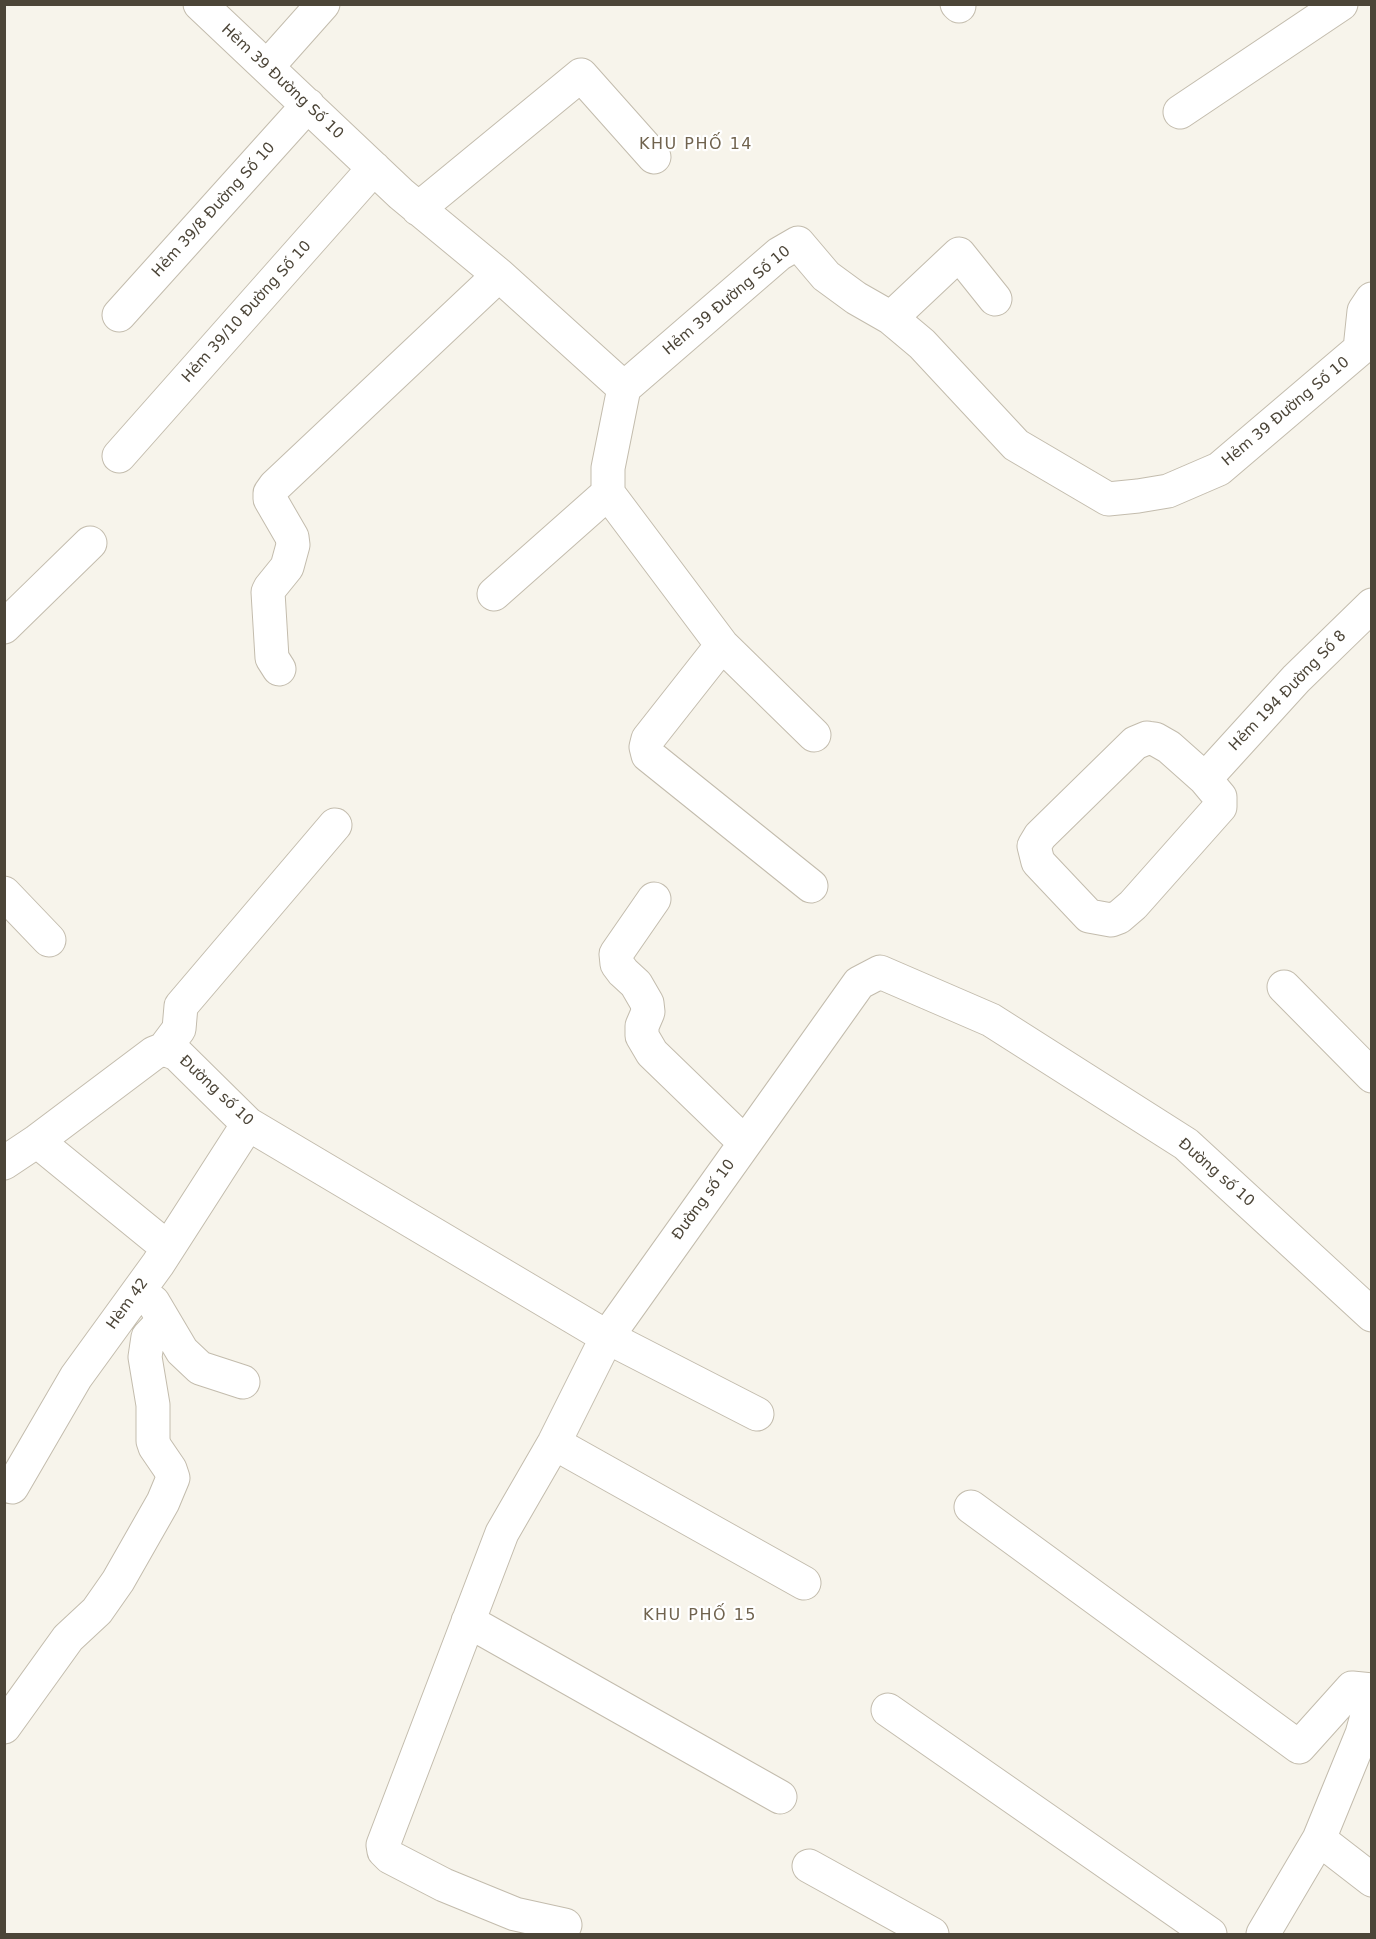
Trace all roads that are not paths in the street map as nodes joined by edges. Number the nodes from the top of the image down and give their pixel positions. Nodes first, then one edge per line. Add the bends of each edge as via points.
1 (200, 4) edge
2 (322, 4) edge
3 (1341, 4) edge
4 (267, 67) junction
5 (308, 105) junction
6 (1180, 112) dead end
7 (654, 157) dead end
8 (374, 168) junction
9 (418, 209) junction
10 (499, 275) junction
11 (995, 299) dead end
12 (1371, 299) edge
13 (120, 315) dead end
14 (891, 318) junction
15 (624, 388) junction
16 (120, 456) dead end
17 (608, 493) junction
18 (90, 543) dead end
19 (494, 594) dead end
20 (1371, 605) edge
21 (4, 627) edge
22 (722, 645) junction
23 (279, 669) dead end
24 (814, 735) dead end
25 (1205, 779) junction
26 (335, 825) dead end
27 (811, 886) dead end
28 (4, 892) edge
29 (654, 899) dead end
30 (49, 940) dead end
31 (1284, 987) dead end
32 (164, 1049) junction
33 (1371, 1076) edge
34 (248, 1124) junction
35 (37, 1141) junction
36 (745, 1143) junction
37 (4, 1163) edge
38 (168, 1248) junction
39 (143, 1284) junction
40 (1371, 1315) edge
41 (164, 1321) junction
42 (607, 1336) junction
43 (243, 1382) dead end
44 (757, 1414) dead end
45 (554, 1443) junction
46 (12, 1487) dead end
47 (971, 1507) dead end
48 (804, 1583) dead end
49 (468, 1621) junction
50 (1371, 1690) edge
51 (1371, 1698) edge
52 (888, 1710) dead end
53 (4, 1727) edge
54 (780, 1797) dead end
55 (1319, 1839) junction
56 (809, 1866) dead end
57 (1371, 1880) edge
58 (565, 1925) dead end
59 (932, 1935) edge
60 (1210, 1935) edge
61 (1263, 1935) edge

1 - 4 street, Hẻm 39 Đường Số 10
2 - 4 street
3 - 6 street
4 - 5 street, Hẻm 39 Đường Số 10
5 - 8 street, Hẻm 39 Đường Số 10
5 - 13 street, Hẻm 39/8 Đường Số 10
7 - 9 street via 581,75
8 - 9 street, Hẻm 39 Đường Số 10
8 - 16 street, Hẻm 39/10 Đường Số 10
9 - 10 street, Hẻm 39 Đường Số 10
10 - 15 street, Hẻm 39 Đường Số 10
10 - 23 street via 270,493 293,545 287,567 268,592 272,658
11 - 14 street via 959,254
12 - 14 street, Hẻm 39 Đường Số 10 via 1365,311 1360,349 1219,469 1168,491 1108,499 1016,445 922,344
14 - 15 street, Hẻm 39 Đường Số 10 via 826,276 798,243 779,254
15 - 17 street via 608,468
17 - 19 street
17 - 22 street
18 - 21 street
20 - 25 street, Hẻm 194 Đường Số 8 via 1296,679
22 - 24 street
22 - 27 street via 648,739 648,755
25 - 25 street via 1220,797 1220,807 1119,917 1111,920 1089,915 1038,862 1035,846 1040,836 1141,739 1155,739 1169,747
26 - 32 street via 181,1006 179,1029
28 - 30 street
29 - 36 street via 616,954 617,964 647,1003 642,1036 652,1053
31 - 33 street
32 - 34 street, Đường số 10 via 177,1054
32 - 35 street, Đường số 10
34 - 38 street, Hèm 42
34 - 42 street, Đường số 10
35 - 37 street, Đường số 10
35 - 38 street
36 - 40 street, Đường số 10 via 859,982 880,972 990,1020 1186,1144
36 - 42 street, Đường số 10
38 - 39 street, Hèm 42
39 - 41 street
39 - 46 street, Hèm 42 via 75,1377
41 - 43 street via 182,1351 200,1368
41 - 53 street via 148,1336 145,1357 153,1405 153,1441 173,1478 118,1581 97,1611 69,1638
42 - 44 street
42 - 45 street
45 - 48 street
45 - 49 street via 502,1533
47 - 50 street via 1299,1747 1352,1688
49 - 54 street
49 - 58 street via 384,1851 444,1885 515,1914
51 - 55 street via 1362,1734
52 - 60 street
55 - 57 street
55 - 61 street
56 - 59 street

